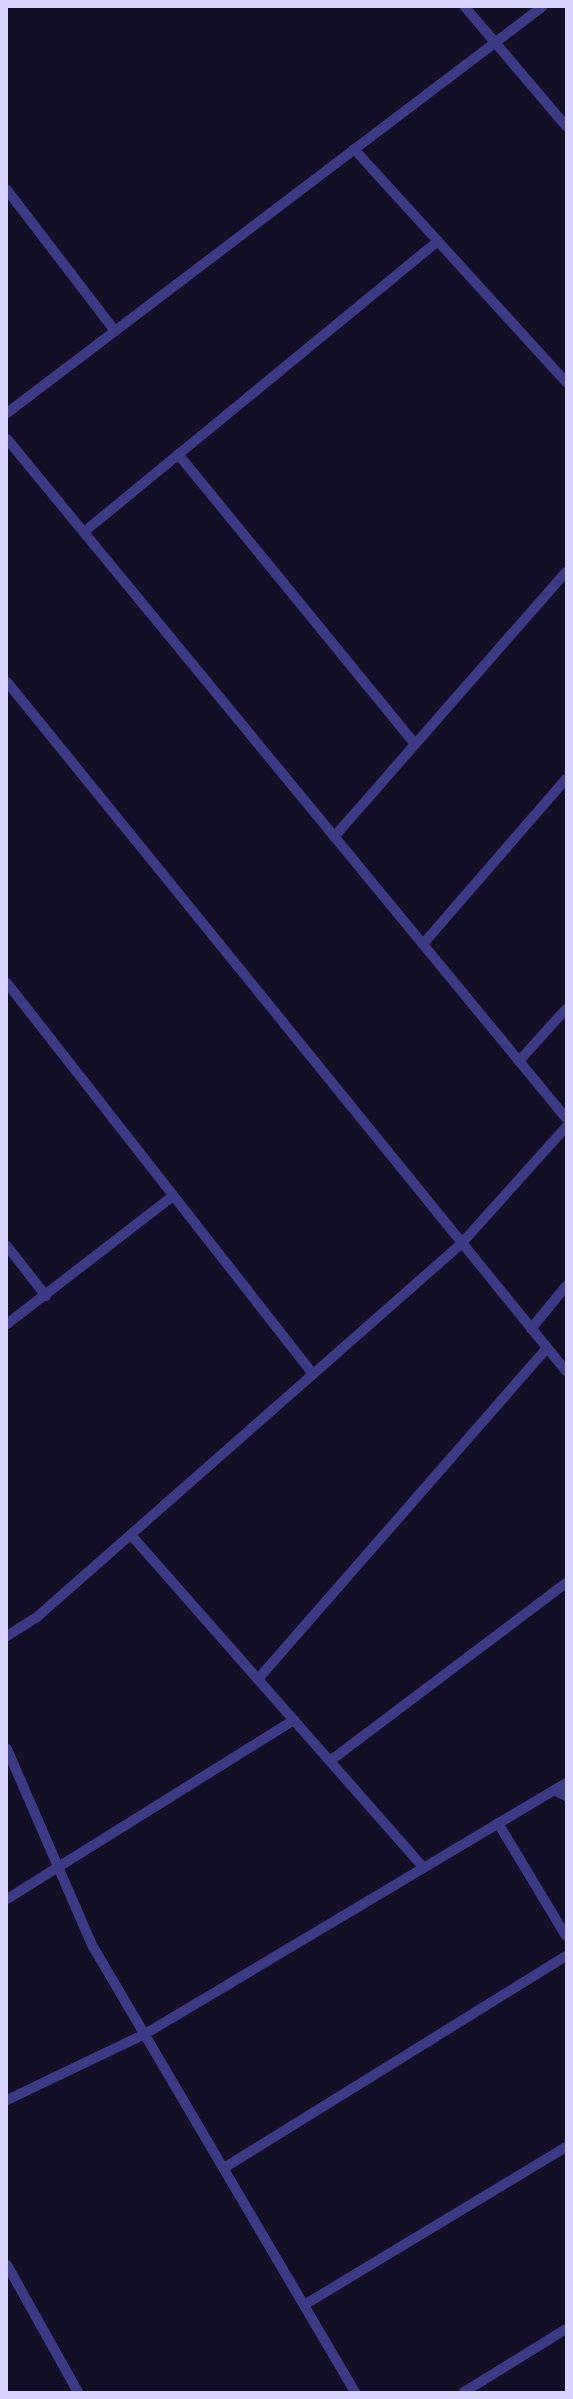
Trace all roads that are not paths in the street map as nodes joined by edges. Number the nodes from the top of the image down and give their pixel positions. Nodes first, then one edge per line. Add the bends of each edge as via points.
1 (465, 7) edge
2 (542, 7) edge
3 (496, 42) junction
4 (566, 126) edge
5 (354, 150) junction
6 (7, 190) edge
7 (438, 241) junction
8 (115, 331) junction
9 (566, 382) edge
10 (7, 413) edge
11 (7, 439) edge
12 (178, 454) junction
13 (84, 532) junction
14 (566, 572) edge
15 (7, 682) edge
16 (415, 744) junction
17 (566, 779) edge
18 (334, 836) junction
19 (423, 944) junction
20 (7, 983) edge
21 (566, 1009) edge
22 (519, 1061) junction
23 (566, 1118) edge
24 (566, 1127) edge
25 (173, 1196) junction
26 (461, 1244) junction
27 (7, 1246) edge
28 (566, 1286) edge
29 (46, 1296) junction
30 (7, 1324) edge
31 (531, 1329) junction
32 (547, 1348) junction
33 (566, 1371) edge
34 (313, 1374) junction
35 (131, 1535) junction
36 (566, 1583) edge
37 (7, 1636) edge
38 (258, 1679) junction
39 (294, 1720) junction
40 (7, 1749) edge
41 (330, 1762) junction
42 (566, 1783) edge
43 (554, 1790) junction
44 (566, 1796) edge
45 (498, 1823) junction
46 (59, 1868) junction
47 (423, 1868) junction
48 (7, 1899) edge
49 (566, 1936) edge
50 (566, 1956) edge
51 (145, 2034) junction
52 (7, 2100) edge
53 (566, 2147) edge
54 (224, 2168) junction
55 (7, 2265) edge
56 (304, 2305) junction
57 (566, 2329) edge
58 (78, 2392) edge
59 (355, 2392) edge
60 (464, 2392) edge

1 - 3 street
2 - 3 street
3 - 4 street
3 - 5 street
5 - 7 street
5 - 8 street
6 - 8 street
7 - 9 street
7 - 12 street
8 - 10 street
11 - 13 street
12 - 13 street
12 - 16 street
13 - 18 street
14 - 16 street
15 - 26 street
16 - 18 street
17 - 19 street
18 - 19 street
19 - 22 street
20 - 25 street
21 - 22 street
22 - 23 street
24 - 26 street
25 - 29 street
25 - 34 street
26 - 31 street
26 - 34 street
27 - 29 street
28 - 31 street
29 - 30 street
31 - 32 street
32 - 33 street
32 - 38 street
34 - 35 street
35 - 37 street via 38,1617
35 - 38 street
36 - 41 street
38 - 39 street
39 - 41 street
39 - 46 street
40 - 46 street
41 - 47 street
42 - 43 street
43 - 44 street
43 - 45 street
45 - 47 street
45 - 49 street
46 - 48 street
46 - 51 street via 92,1945
47 - 51 street
50 - 54 street
51 - 52 street
51 - 54 street
53 - 56 street
54 - 56 street
55 - 58 street
56 - 59 street
57 - 60 street

